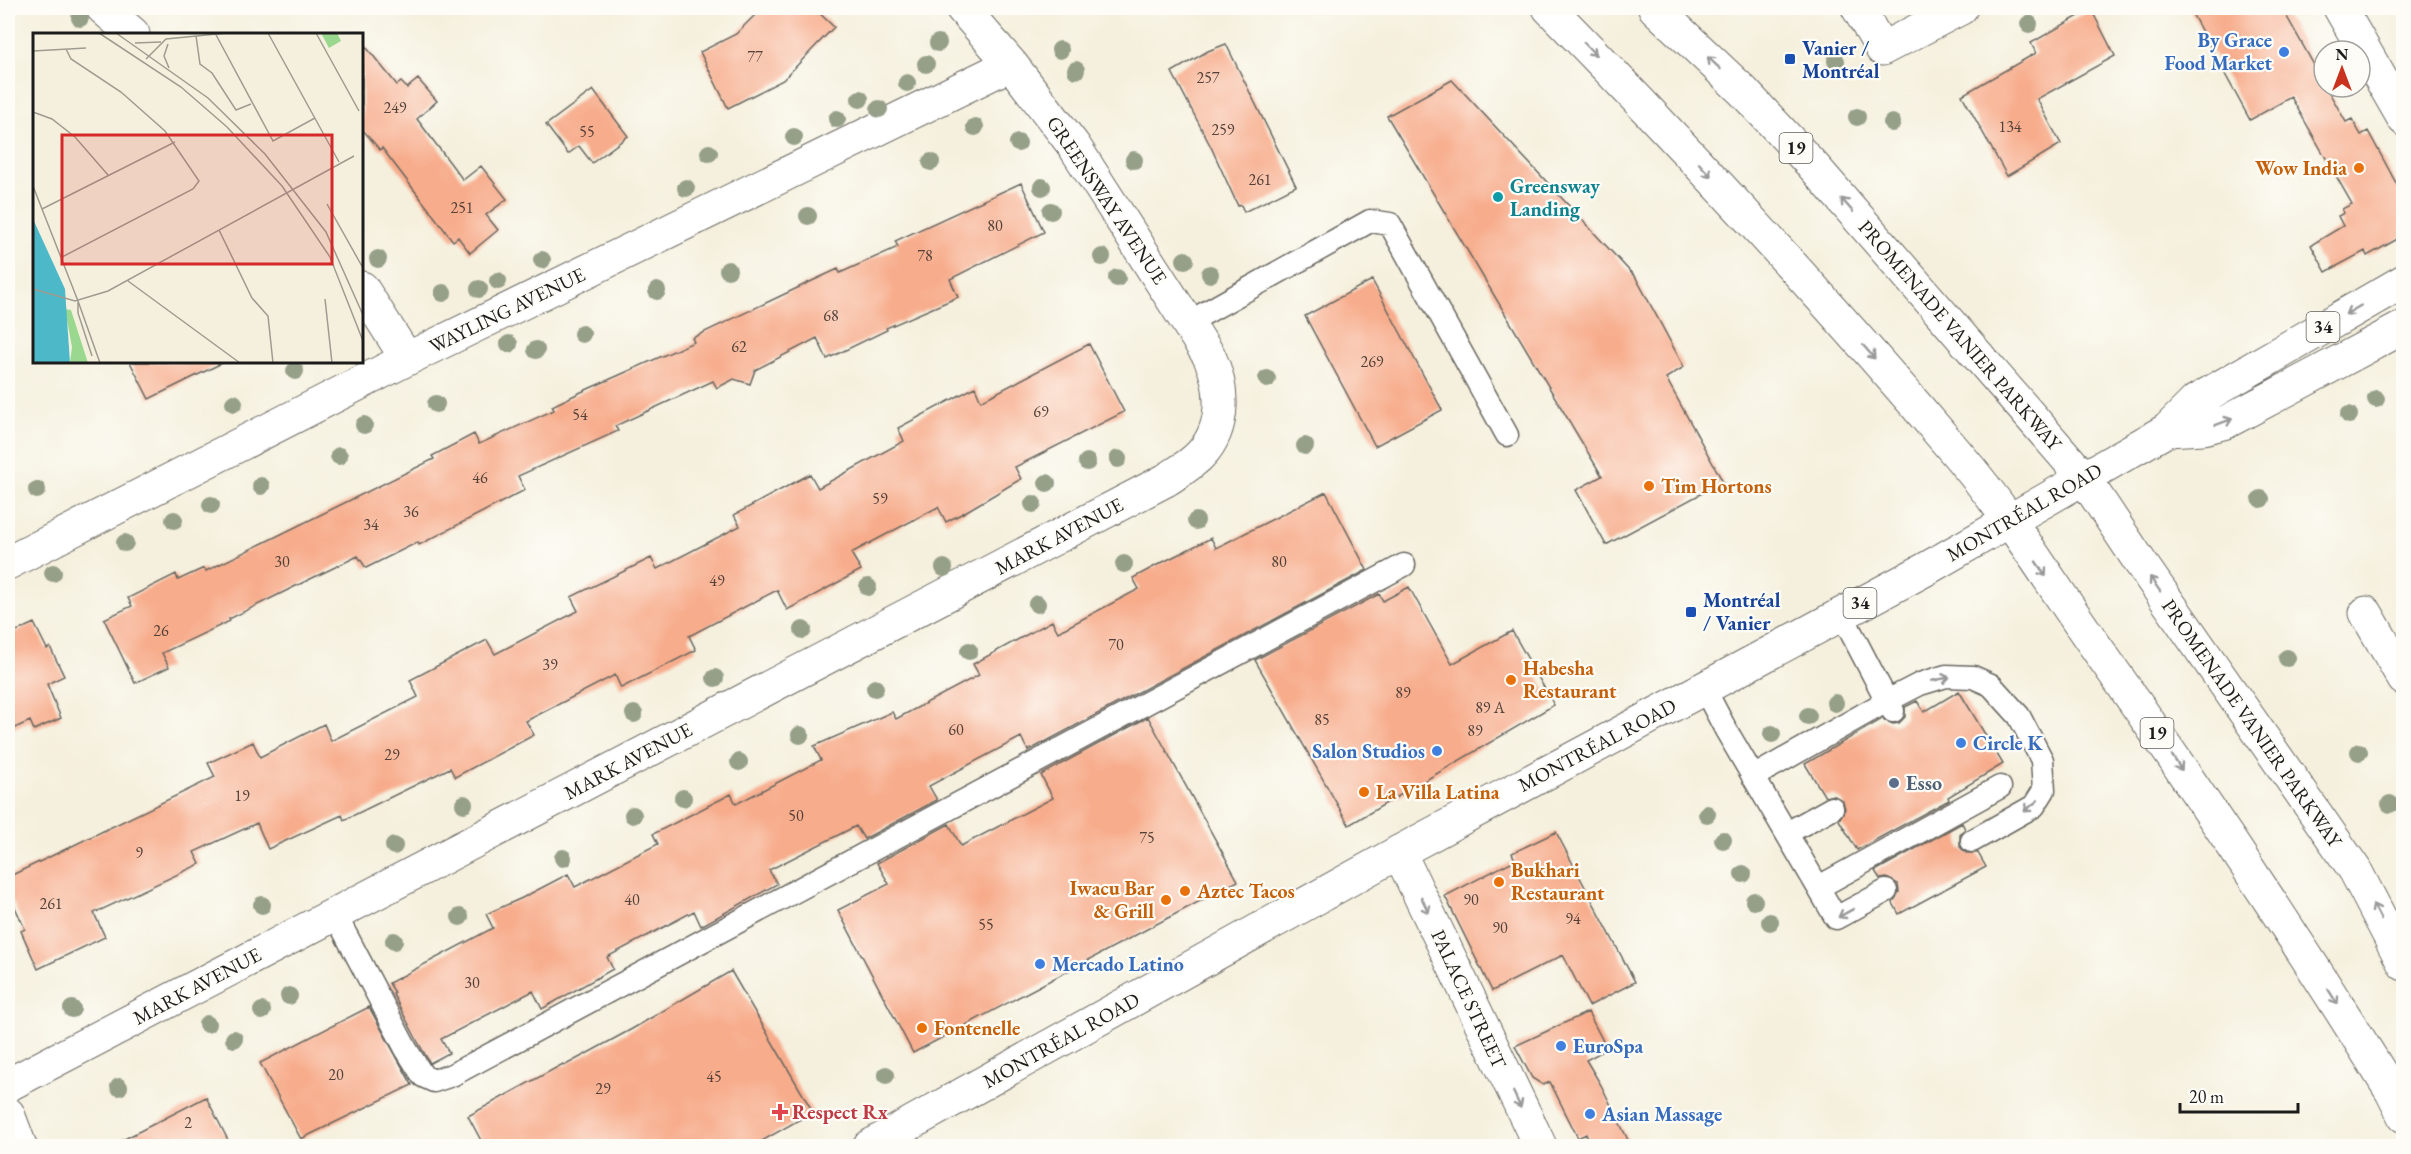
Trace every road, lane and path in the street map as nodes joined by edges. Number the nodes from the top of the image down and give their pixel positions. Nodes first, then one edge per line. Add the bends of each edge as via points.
1 (103, 8) edge
2 (962, 8) edge
3 (1549, 8) edge
4 (1655, 8) edge
5 (1858, 8) edge
6 (1961, 8) edge
7 (2340, 8) edge
8 (132, 33) edge
9 (1011, 64) junction
10 (2403, 119) edge
11 (2403, 281) edge
12 (363, 290) edge
13 (1189, 322) junction
14 (2403, 327) edge
15 (407, 359) junction
16 (1220, 408) joint
17 (2167, 430) junction
18 (1507, 435) dead end
19 (2084, 478) junction
20 (2008, 520) junction
21 (8, 563) edge
22 (1404, 565) dead end
23 (1841, 613) junction
24 (2366, 613) dead end
25 (2403, 679) edge
26 (1704, 688) junction
27 (1890, 706) junction
28 (1753, 777) junction
29 (2000, 787) dead end
30 (1832, 808) dead end
31 (1787, 833) junction
32 (1972, 841) dead end
33 (1400, 852) junction
34 (1819, 887) junction
35 (1886, 891) dead end
36 (335, 914) junction
37 (2403, 964) edge
38 (8, 1085) edge
39 (8, 1114) edge
40 (2403, 1116) edge
41 (20, 1146) edge
42 (870, 1146) edge
43 (1540, 1146) edge

1 - 8 main road
2 - 9 main road, GREENSWAY AVENUE
3 -> 20 main road, 19 via 1666,127 1831,308 1962,458
19 -> 4 main road, PROMENADE VANIER PARKWAY / 19 via 1815,168 1743,91
5 - 6 main road via 1882,49
7 - 10 main road
9 - 13 main road, GREENSWAY AVENUE via 1074,146
9 - 15 main road, WAYLING AVENUE
11 -> 17 main road, MONTRÉAL ROAD / 34 via 2196,401
12 - 15 main road
13 - 16 main road, GREENSWAY AVENUE via 1217,373
13 - 18 lane via 1370,221 1390,224
17 -> 14 main road, MONTRÉAL ROAD via 2226,422
15 - 21 main road, WAYLING AVENUE
16 - 36 main road, MARK AVENUE via 1202,454 1166,480
17 - 19 main road, MONTRÉAL ROAD / 34
19 - 20 main road, MONTRÉAL ROAD / 34
37 -> 19 main road, PROMENADE VANIER PARKWAY / 19 via 2355,870
20 - 23 main road, MONTRÉAL ROAD / 34
20 -> 40 main road, 19 via 2302,948
22 - 36 lane via 434,1082 423,1076 406,1049
23 - 26 main road, MONTRÉAL ROAD / 34
23 - 27 lane
24 - 25 main road
26 - 28 lane
26 - 33 main road, MONTRÉAL ROAD / 34
27 - 28 lane
27 -> 32 lane via 1920,684 1946,676 1973,677 1991,685 2019,716 2042,760 2044,790 2034,806
28 - 31 lane
29 - 34 lane via 1943,809
30 - 31 lane
31 - 34 lane
33 - 42 main road, MONTRÉAL ROAD / 34
33 -> 43 main road, PALACE STREET
35 -> 34 lane via 1836,918
36 - 38 main road, MARK AVENUE
39 - 41 main road

